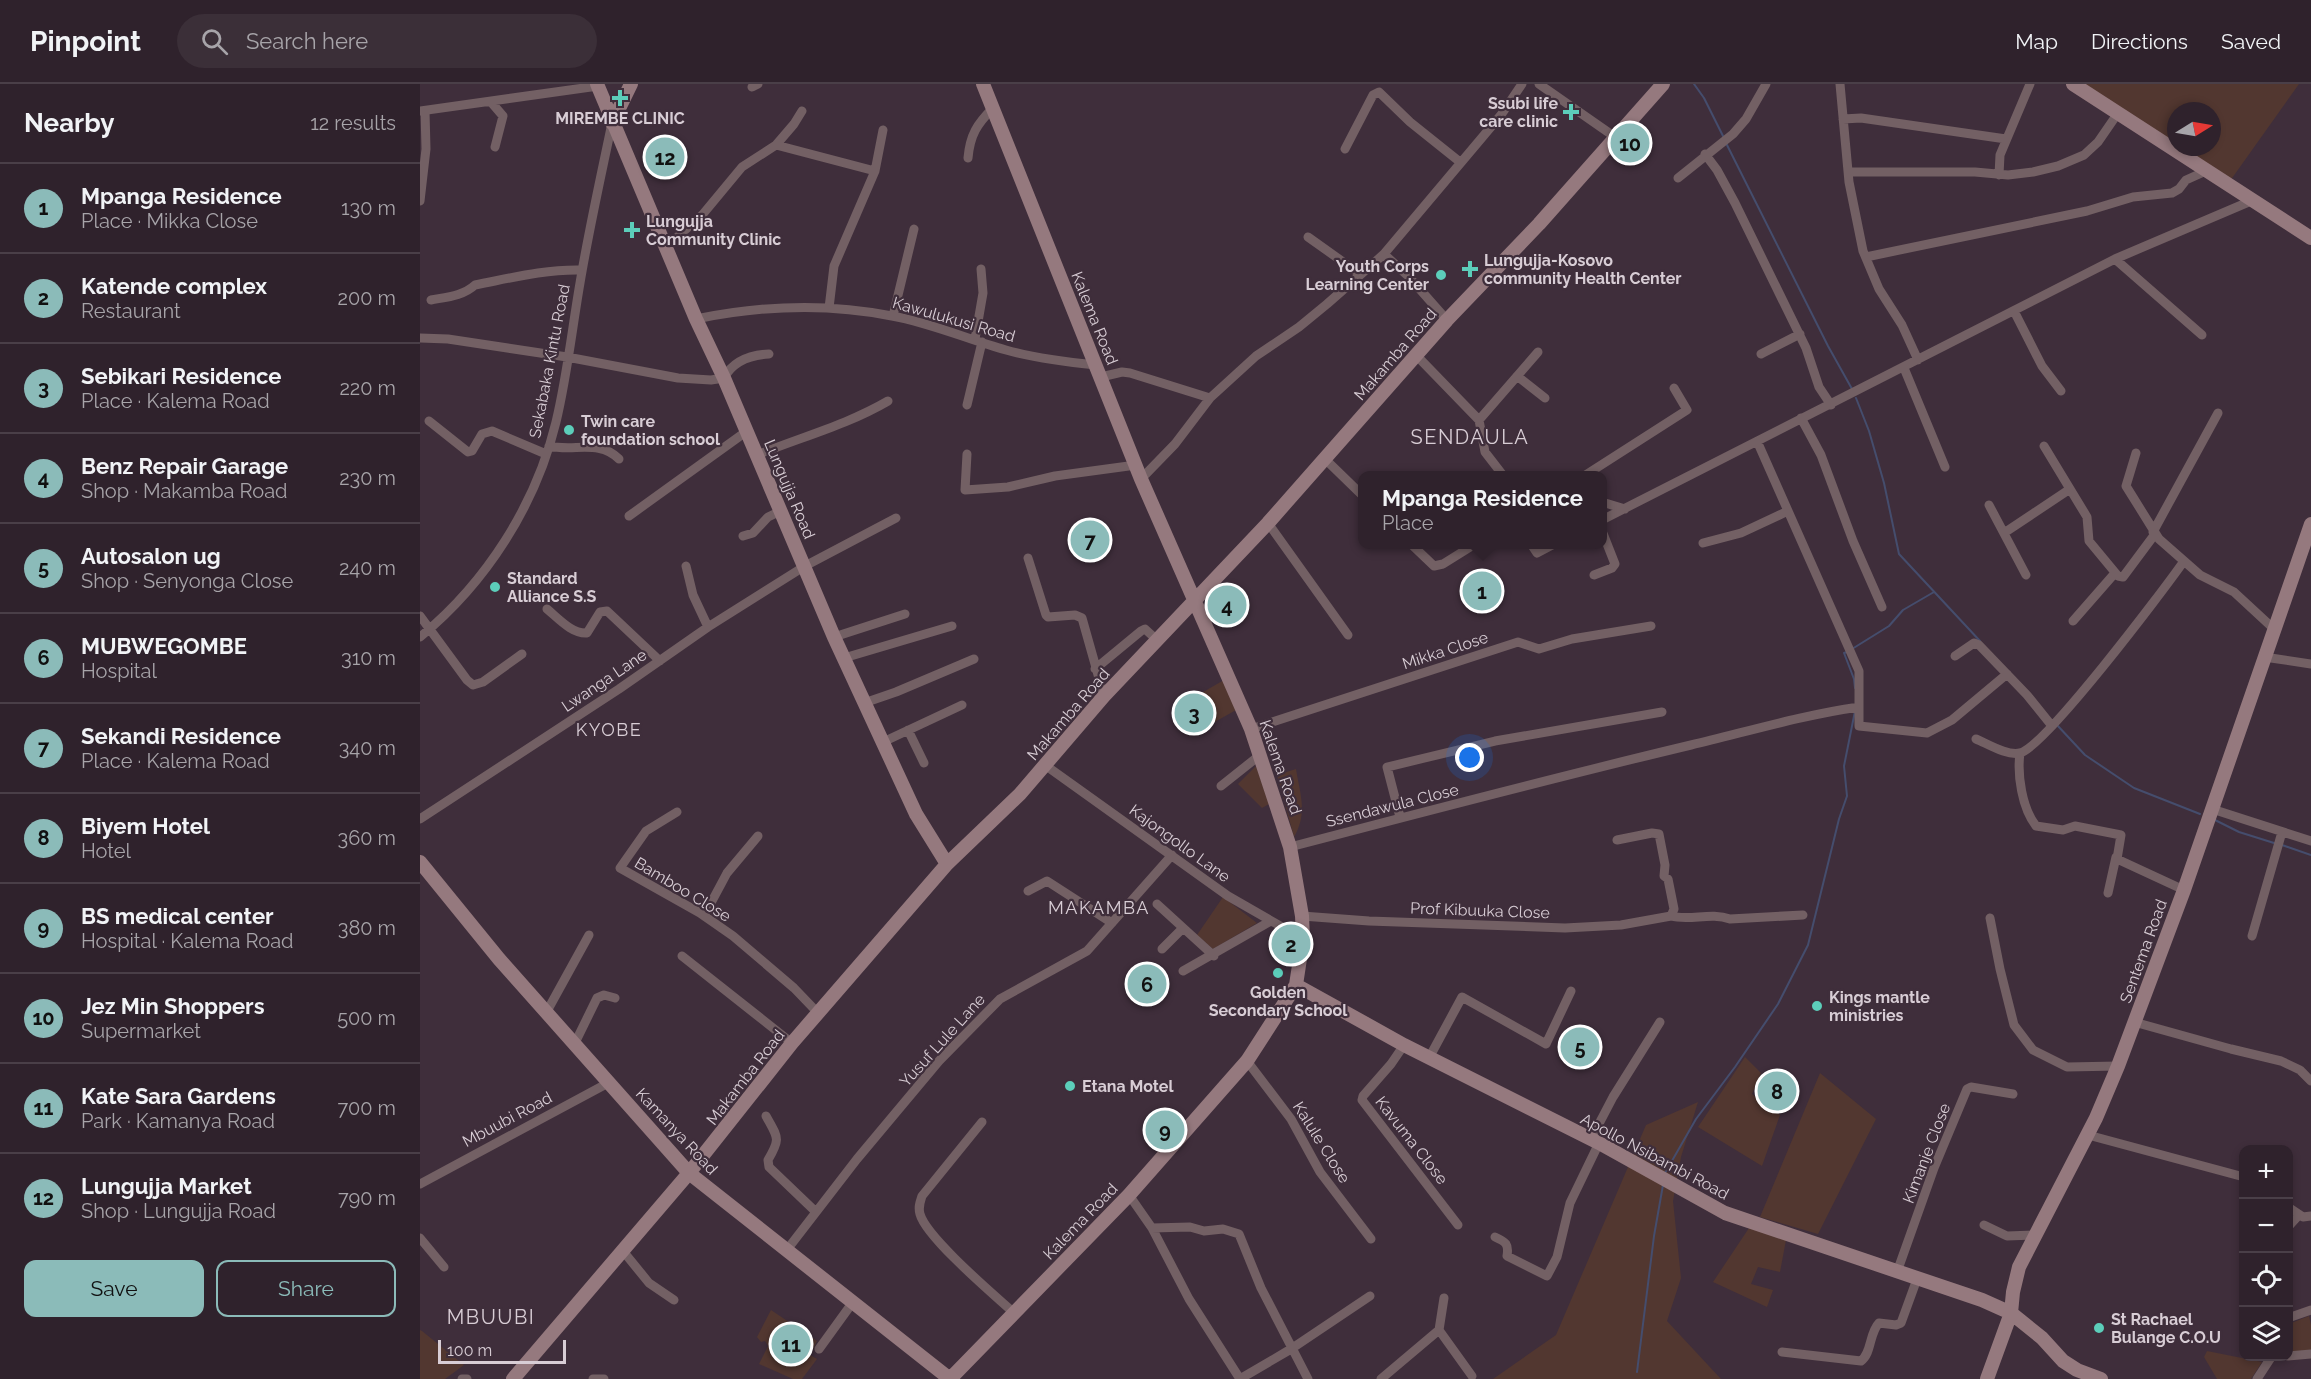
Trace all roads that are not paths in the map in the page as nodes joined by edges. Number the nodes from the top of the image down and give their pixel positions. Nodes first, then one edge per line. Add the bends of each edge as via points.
1 (631, 84) edge
2 (983, 84) edge
3 (1521, 84) edge
4 (1539, 84) edge
5 (1664, 84) edge
6 (1766, 84) edge
7 (1840, 84) edge
8 (2030, 84) edge
9 (2073, 84) edge
10 (598, 85) edge
11 (491, 102) junction
12 (993, 108) junction
13 (422, 111) edge
14 (802, 111) dead end
15 (2118, 113) junction
16 (1843, 119) junction
17 (612, 123) junction
18 (883, 130) dead end
19 (1615, 136) junction
20 (2006, 139) junction
21 (776, 145) junction
22 (495, 147) dead end
23 (1345, 149) dead end
24 (1705, 154) junction
25 (968, 158) dead end
26 (1460, 162) junction
27 (875, 171) junction
28 (2206, 171) junction
29 (1848, 172) junction
30 (1999, 175) junction
31 (1678, 178) dead end
32 (420, 201) edge
33 (2251, 201) junction
34 (914, 229) dead end
35 (1308, 237) dead end
36 (2311, 238) edge
37 (666, 248) junction
38 (1384, 254) junction
39 (1866, 257) junction
40 (2115, 260) junction
41 (981, 269) dead end
42 (582, 270) junction
43 (1360, 274) junction
44 (431, 300) dead end
45 (829, 308) junction
46 (2014, 311) junction
47 (893, 316) junction
48 (696, 319) junction
49 (1447, 320) junction
50 (1800, 334) junction
51 (2202, 334) dead end
52 (420, 338) edge
53 (978, 341) junction
54 (1538, 352) dead end
55 (769, 354) dead end
56 (1761, 354) dead end
57 (1416, 355) junction
58 (567, 357) junction
59 (1918, 360) junction
60 (1904, 368) junction
61 (1098, 371) junction
62 (1517, 376) junction
63 (724, 378) junction
64 (1674, 388) dead end
65 (2061, 391) dead end
66 (1210, 398) junction
67 (1545, 398) dead end
68 (888, 400) dead end
69 (968, 405) dead end
70 (1831, 405) junction
71 (2218, 413) dead end
72 (1801, 418) junction
73 (1479, 420) junction
74 (429, 421) dead end
75 (747, 431) junction
76 (1757, 441) junction
77 (2043, 446) dead end
78 (547, 450) junction
79 (2136, 453) dead end
80 (967, 454) dead end
81 (757, 455) junction
82 (619, 459) dead end
83 (1325, 459) junction
84 (1136, 465) junction
85 (1945, 467) dead end
86 (1500, 471) edge
87 (1592, 471) edge
88 (1142, 479) junction
89 (2070, 489) junction
90 (1358, 491) edge
91 (1607, 503) edge
92 (1989, 505) dead end
93 (1625, 508) junction
94 (781, 510) junction
95 (1788, 511) junction
96 (629, 516) dead end
97 (1607, 517) edge
98 (896, 518) dead end
99 (1268, 523) junction
100 (2311, 524) edge
101 (2004, 533) junction
102 (2154, 533) junction
103 (742, 536) dead end
104 (1607, 541) edge
105 (1703, 543) dead end
106 (1417, 549) edge
107 (1467, 549) edge
108 (1028, 558) dead end
109 (2184, 561) junction
110 (686, 566) dead end
111 (805, 566) junction
112 (2115, 573) junction
113 (1594, 575) dead end
114 (2026, 575) dead end
115 (1194, 600) junction
116 (1882, 607) dead end
117 (548, 609) dead end
118 (905, 614) dead end
119 (420, 616) edge
120 (2073, 621) dead end
121 (952, 626) dead end
122 (1651, 626) dead end
123 (708, 627) junction
124 (2274, 629) junction
125 (429, 630) junction
126 (1348, 635) dead end
127 (420, 637) edge
128 (834, 637) junction
129 (1157, 640) junction
130 (522, 654) dead end
131 (1955, 656) dead end
132 (2264, 657) junction
133 (844, 658) junction
134 (974, 659) dead end
135 (660, 661) junction
136 (2311, 664) edge
137 (1095, 669) junction
138 (2007, 674) junction
139 (1104, 696) junction
140 (864, 703) junction
141 (962, 705) dead end
142 (1854, 707) junction
143 (1662, 712) dead end
144 (2055, 722) junction
145 (1251, 729) junction
146 (908, 730) junction
147 (1976, 739) dead end
148 (883, 742) junction
149 (2020, 753) junction
150 (1260, 755) junction
151 (924, 763) dead end
152 (1045, 765) junction
153 (1221, 786) dead end
154 (2212, 809) junction
155 (676, 812) dead end
156 (1400, 817) junction
157 (420, 819) edge
158 (2282, 832) junction
159 (758, 836) dead end
160 (1617, 840) dead end
161 (2311, 841) edge
162 (1290, 847) junction
163 (1172, 855) junction
164 (2116, 857) junction
165 (420, 862) edge
166 (947, 864) junction
167 (2184, 890) junction
168 (1028, 891) dead end
169 (2108, 893) dead end
170 (1157, 904) dead end
171 (1803, 915) dead end
172 (705, 916) junction
173 (1302, 916) junction
174 (1671, 916) junction
175 (1990, 918) dead end
176 (1271, 921) junction
177 (1112, 923) junction
178 (1183, 928) junction
179 (590, 935) dead end
180 (2252, 936) dead end
181 (1303, 939) junction
182 (1162, 949) dead end
183 (682, 956) dead end
184 (1214, 956) junction
185 (1183, 971) dead end
186 (1296, 985) junction
187 (1571, 991) dead end
188 (615, 998) dead end
189 (546, 1013) junction
190 (818, 1013) junction
191 (1660, 1022) dead end
192 (2134, 1022) junction
193 (792, 1043) junction
194 (574, 1045) junction
195 (1404, 1045) junction
196 (1429, 1058) junction
197 (1247, 1061) junction
198 (2118, 1066) junction
199 (2311, 1081) edge
200 (610, 1082) junction
201 (2013, 1094) dead end
202 (766, 1116) dead end
203 (982, 1122) dead end
204 (2088, 1135) junction
205 (1595, 1141) junction
206 (689, 1173) junction
207 (2239, 1177) edge
208 (420, 1184) edge
209 (1129, 1195) junction
210 (2293, 1210) edge
211 (816, 1212) junction
212 (2299, 1215) junction
213 (2311, 1216) edge
214 (2293, 1222) edge
215 (1458, 1225) dead end
216 (1984, 1225) dead end
217 (1152, 1228) junction
218 (2036, 1235) junction
219 (1495, 1237) dead end
220 (420, 1238) edge
221 (1371, 1239) dead end
222 (623, 1251) junction
223 (786, 1251) junction
224 (444, 1267) dead end
225 (1897, 1272) junction
226 (1917, 1279) junction
227 (1370, 1296) dead end
228 (1444, 1298) dead end
229 (674, 1300) dead end
230 (853, 1302) junction
231 (2311, 1310) edge
232 (1013, 1312) junction
233 (2011, 1313) junction
234 (2293, 1317) edge
235 (1439, 1330) junction
236 (819, 1349) dead end
237 (1291, 1349) junction
238 (1782, 1352) dead end
239 (2311, 1354) edge
240 (2293, 1356) edge
241 (2270, 1361) edge
242 (1472, 1376) dead end
243 (1988, 1378) edge
244 (462, 1379) edge
245 (467, 1379) edge
246 (513, 1379) edge
247 (593, 1379) edge
248 (604, 1379) edge
249 (950, 1379) edge
250 (1240, 1379) edge
251 (1308, 1379) edge
252 (1381, 1379) edge
253 (2101, 1379) edge
254 (2257, 1379) edge

1 - 17 street
2 - 12 street, Kalema Road
3 - 26 street via 1501,115
4 - 19 street
5 - 19 street, Makamba Road
6 - 24 street via 1733,134
7 - 16 street
8 - 20 street
9 - 15 street
10 - 11 street
10 - 17 street, Lungujja Road
11 - 13 street
11 - 22 street via 504,117
12 - 25 street via 970,139
12 - 61 street, Kalema Road
13 - 32 street via 426,149
14 - 21 street
15 - 28 street
15 - 30 street via 2092,149 2073,161 2022,174
16 - 20 street via 1861,118
16 - 29 street
17 - 37 street, Lungujja Road
17 - 42 street, Sekabaka Kintu Road
18 - 27 street
19 - 49 street, Makamba Road via 1539,224
20 - 30 street
21 - 27 street
21 - 37 street via 742,167 703,214
23 - 26 street via 1373,95 1379,92
24 - 31 street
24 - 50 street via 1735,203
26 - 38 street
27 - 45 street via 834,266
28 - 33 street
28 - 39 street via 2186,180 2172,193 2133,197 2078,213
29 - 30 street
29 - 39 street
33 - 36 street
33 - 40 street
34 - 47 street
35 - 43 street
37 - 48 street, Lungujja Road
38 - 43 street
38 - 49 street
39 - 59 street
40 - 46 street
40 - 51 street
41 - 53 street
42 - 44 street via 536,272 475,285 456,296
42 - 58 street, Sekabaka Kintu Road
43 - 66 street via 1299,327 1256,356
45 - 47 street, Kawulukusi Road
45 - 48 street, Kawulukusi Road via 766,309
46 - 59 street
46 - 65 street via 2042,366
47 - 53 street, Kawulukusi Road
48 - 63 street, Lungujja Road
49 - 57 street, Makamba Road
50 - 56 street
50 - 70 street via 1819,387
52 - 58 street
53 - 61 street, Kawulukusi Road
53 - 69 street
54 - 62 street
55 - 63 street via 744,359 729,368
57 - 73 street
57 - 83 street, Makamba Road
58 - 63 street via 678,378
58 - 78 street, Sekabaka Kintu Road
59 - 60 street
60 - 70 street
60 - 85 street
61 - 66 street, Kawulukusi Road via 1130,373
61 - 84 street, Kalema Road
62 - 67 street
62 - 73 street
63 - 75 street, Lungujja Road
64 - 87 street via 1687,410
66 - 88 street
68 - 81 street via 852,420
70 - 72 street
71 - 102 street
72 - 76 street
72 - 116 street via 1821,455
73 - 86 street via 1485,452
74 - 78 street via 468,452 482,434 492,430
75 - 81 street, Lungujja Road
75 - 96 street
76 - 93 street
76 - 95 street
77 - 89 street
78 - 82 street via 598,447
78 - 125 street, Sekabaka Kintu Road via 538,480 488,565 453,609
79 - 102 street via 2126,486
80 - 84 street via 965,490 1008,487
81 - 94 street, Lungujja Road
83 - 90 street
83 - 99 street, Makamba Road
84 - 88 street, Kalema Road
88 - 115 street, Kalema Road
89 - 101 street
89 - 112 street via 2087,517 2089,541
91 - 93 street
92 - 101 street
93 - 97 street
94 - 103 street via 753,533
94 - 111 street, Lungujja Road
95 - 105 street via 1741,533
95 - 142 street via 1858,670
98 - 111 street, Lwanga Lane
99 - 115 street, Makamba Road
99 - 126 street
100 - 124 street, Sentema Road
101 - 114 street
102 - 109 street
102 - 112 street via 2123,577
104 - 113 street via 1615,564
106 - 107 street via 1434,566
108 - 137 street via 1046,615 1082,618
109 - 124 street via 2200,575 2234,592
109 - 144 street
110 - 123 street via 693,595
111 - 123 street, Lwanga Lane
111 - 128 street, Lungujja Road
112 - 120 street
115 - 129 street, Makamba Road
115 - 145 street, Kalema Road
117 - 135 street via 583,634 600,612 607,611
118 - 128 street
119 - 125 street
121 - 133 street
122 - 145 street, Mikka Close via 1572,639 1539,649 1518,642
123 - 135 street, Lwanga Lane
124 - 132 street, Sentema Road
125 - 127 street, Sekabaka Kintu Road
125 - 130 street via 473,685
128 - 133 street, Lungujja Road
129 - 137 street via 1145,629
129 - 139 street, Makamba Road
131 - 138 street via 1974,643
132 - 136 street
132 - 154 street, Sentema Road
133 - 140 street, Lungujja Road
134 - 140 street
135 - 157 street, Lwanga Lane
137 - 139 street
138 - 142 street via 1952,720 1927,733 1859,726
138 - 144 street
139 - 152 street, Makamba Road
140 - 148 street, Lungujja Road
141 - 146 street
142 - 156 street, Ssendawula Close
143 - 156 street via 1496,741 1387,767
144 - 149 street
145 - 150 street, Kalema Road
146 - 148 street
146 - 151 street
147 - 149 street
148 - 166 street, Lungujja Road via 916,814
149 - 164 street via 2028,817 2036,826 2063,830 2076,826 2121,835
150 - 153 street
150 - 162 street, Kalema Road
152 - 163 street, Kajongollo Lane
152 - 166 street, Makamba Road
154 - 158 street
154 - 167 street, Sentema Road
155 - 172 street, Bamboo Close via 646,831 620,868
156 - 162 street, Ssendawula Close
158 - 161 street
158 - 180 street
159 - 172 street via 727,873
160 - 174 street via 1659,834 1664,876 1674,909
162 - 173 street, Kalema Road
163 - 176 street, Kajongollo Lane via 1228,896
163 - 177 street, Yusuf Lule Lane
164 - 167 street
164 - 169 street
165 - 189 street, Kamanya Road
166 - 190 street, Makamba Road
167 - 192 street, Sentema Road
168 - 177 street via 1047,881
170 - 178 street
171 - 174 street, Prof Kibuuka Close via 1730,919
172 - 190 street, Bamboo Close via 794,988
173 - 174 street, Prof Kibuuka Close via 1565,928 1621,925
173 - 181 street, Kalema Road
175 - 198 street via 2014,1025 2033,1050 2067,1067
176 - 181 street, Kajongollo Lane
176 - 184 street
177 - 211 street, Yusuf Lule Lane via 1077,958 990,1007 939,1060
178 - 182 street
178 - 184 street
179 - 189 street
181 - 186 street, Kalema Road
183 - 193 street
184 - 185 street
186 - 195 street, Apollo Nsibambi Road
186 - 197 street, Kalema Road
187 - 196 street via 1546,1044 1462,997
188 - 194 street via 597,998
189 - 194 street, Kamanya Road
190 - 193 street, Makamba Road
191 - 205 street via 1612,1097
192 - 198 street, Sentema Road
192 - 199 street via 2281,1061 2300,1070
193 - 206 street, Makamba Road
194 - 200 street, Kamanya Road
195 - 196 street, Apollo Nsibambi Road
195 - 215 street, Kavuma Close via 1362,1102
196 - 205 street, Apollo Nsibambi Road
197 - 209 street, Kalema Road
197 - 221 street, Kalule Close via 1291,1119 1320,1172
198 - 204 street, Sentema Road
200 - 206 street, Kamanya Road
200 - 208 street, Mbuubi Road
201 - 225 street, Kimanje Close via 1967,1089
202 - 211 street via 778,1137 769,1167
203 - 232 street via 922,1196 920,1217 939,1242
204 - 207 street
204 - 218 street, Sentema Road
205 - 219 street via 1570,1203 1557,1257 1547,1276 1507,1256 1505,1242
205 - 225 street, Apollo Nsibambi Road via 1725,1213
206 - 222 street, Makamba Road
206 - 223 street, Kamanya Road
209 - 217 street
209 - 232 street, Kalema Road
210 - 212 street
211 - 223 street, Yusuf Lule Lane
212 - 213 street
212 - 214 street
216 - 218 street via 2007,1236
217 - 237 street via 1223,1229 1239,1234 1260,1288
217 - 250 street
218 - 233 street, Sentema Road via 2015,1280
220 - 224 street
222 - 229 street via 649,1283
222 - 246 street, Makamba Road
223 - 230 street, Kamanya Road
225 - 226 street, Apollo Nsibambi Road
226 - 233 street, Apollo Nsibambi Road
226 - 238 street via 1901,1323 1876,1325 1866,1357 1861,1361
227 - 237 street
228 - 235 street
230 - 236 street
230 - 249 street, Kamanya Road
231 - 234 street
232 - 249 street, Kalema Road
233 - 243 street, Sentema Road
233 - 253 street, Apollo Nsibambi Road via 2063,1361
235 - 242 street
235 - 252 street
237 - 250 street
237 - 251 street
239 - 240 street
241 - 254 street
244 - 245 street
247 - 248 street

